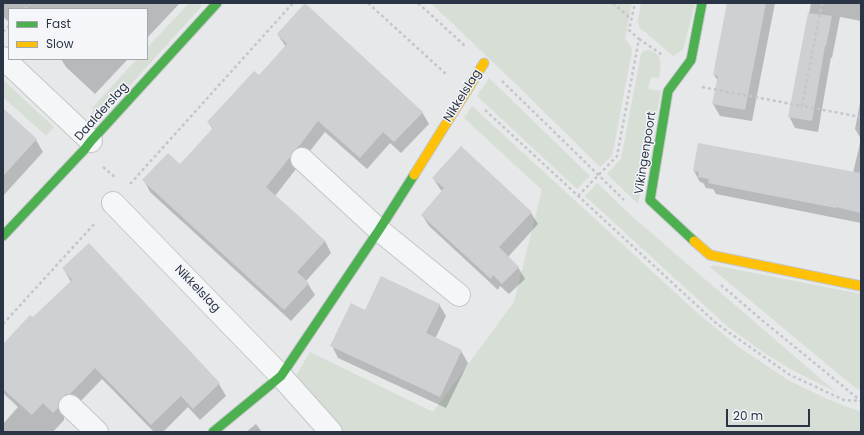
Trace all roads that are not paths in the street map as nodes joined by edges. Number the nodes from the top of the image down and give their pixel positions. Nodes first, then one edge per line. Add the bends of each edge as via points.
1 (217, 3) edge
2 (702, 3) edge
3 (3, 58) edge
4 (484, 63) road end
5 (91, 141) junction
6 (302, 159) dead end
7 (114, 203) road end
8 (379, 230) junction
9 (3, 236) edge
10 (861, 286) edge
11 (459, 295) dead end
12 (281, 376) junction
13 (70, 406) dead end
14 (97, 432) edge
15 (213, 432) edge
16 (331, 432) edge

1 - 5 street, Daalderslag
2 - 10 street, Vikingenpoort via 691,60 668,91 650,200 710,255
3 - 5 street
4 - 8 street, Nikkelslag
5 - 9 street, Daalderslag
6 - 8 street
7 - 12 street, Nikkelslag
8 - 11 street
8 - 12 street, Nikkelslag
12 - 15 street, Nikkelslag
12 - 16 street, Nikkelslag
13 - 14 street

